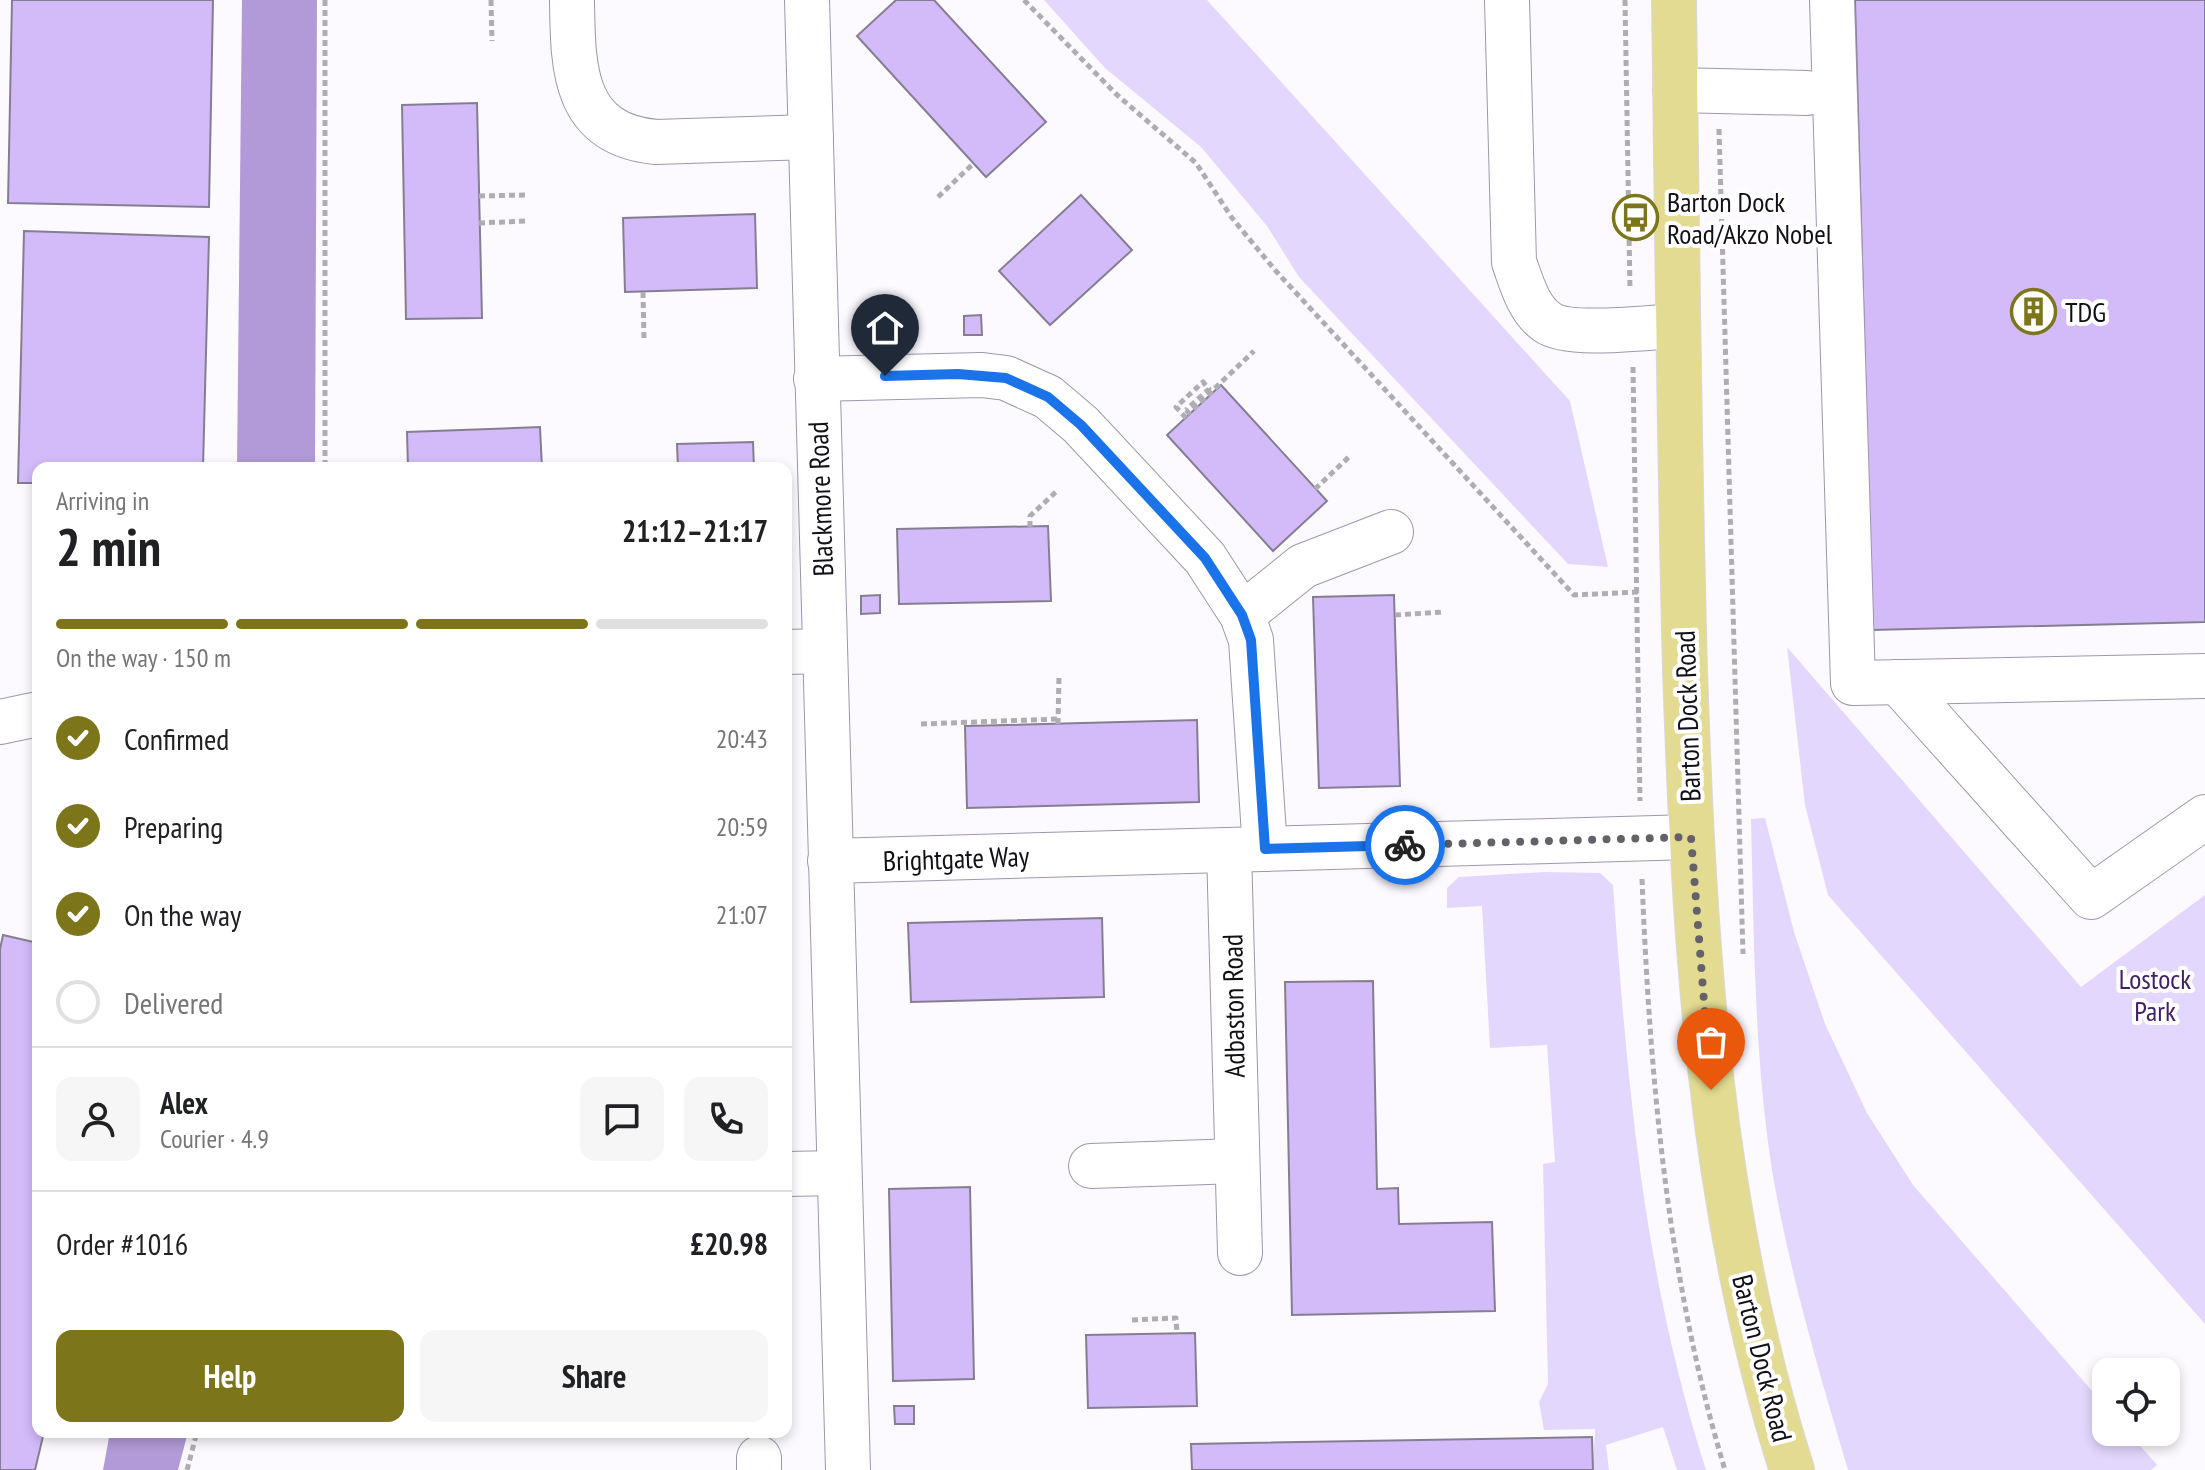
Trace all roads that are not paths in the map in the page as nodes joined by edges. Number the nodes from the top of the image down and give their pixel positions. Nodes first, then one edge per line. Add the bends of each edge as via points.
1 (572, 0) edge
2 (807, 0) edge
3 (1507, 0) edge
4 (1674, 0) edge
5 (1832, 0) edge
6 (1675, 90) junction
7 (1807, 93) dead end
8 (811, 137) junction
9 (1678, 326) junction
10 (816, 379) junction
11 (1391, 532) dead end
12 (1242, 615) junction
13 (805, 652) edge
14 (2205, 676) edge
15 (1898, 682) junction
16 (32, 715) edge
17 (0, 722) edge
18 (2205, 817) edge
19 (1691, 837) junction
20 (1247, 849) junction
21 (830, 861) junction
22 (1237, 1161) junction
23 (1091, 1166) dead end
24 (839, 1173) junction
25 (792, 1174) edge
26 (1240, 1253) dead end
27 (848, 1470) edge
28 (1792, 1470) edge

1 - 8 street via 580,92 607,127 639,141 656,142
2 - 8 street, Blackmore Road
3 - 9 street via 1514,262 1528,300 1547,323 1576,330
4 - 6 main road, Barton Dock Road
5 - 15 street via 1853,683
6 - 7 street
6 - 9 main road, Barton Dock Road
8 - 10 street, Blackmore Road
9 - 19 main road, Barton Dock Road
10 - 12 street, Adbaston Road via 982,375 1006,378 1048,397 1081,425 1205,558
10 - 13 street, Blackmore Road
11 - 12 street via 1303,566
12 - 20 street, Adbaston Road via 1254,669
13 - 21 street, Blackmore Road
14 - 15 street
15 - 18 street via 2091,897
16 - 17 street
19 - 20 street, Brightgate Way
19 - 28 main road, Barton Dock Road via 1718,1153 1742,1280
20 - 21 street, Brightgate Way
20 - 22 street, Adbaston Road
21 - 24 street
22 - 23 street
22 - 26 street, Adbaston Road
24 - 25 street
24 - 27 street

